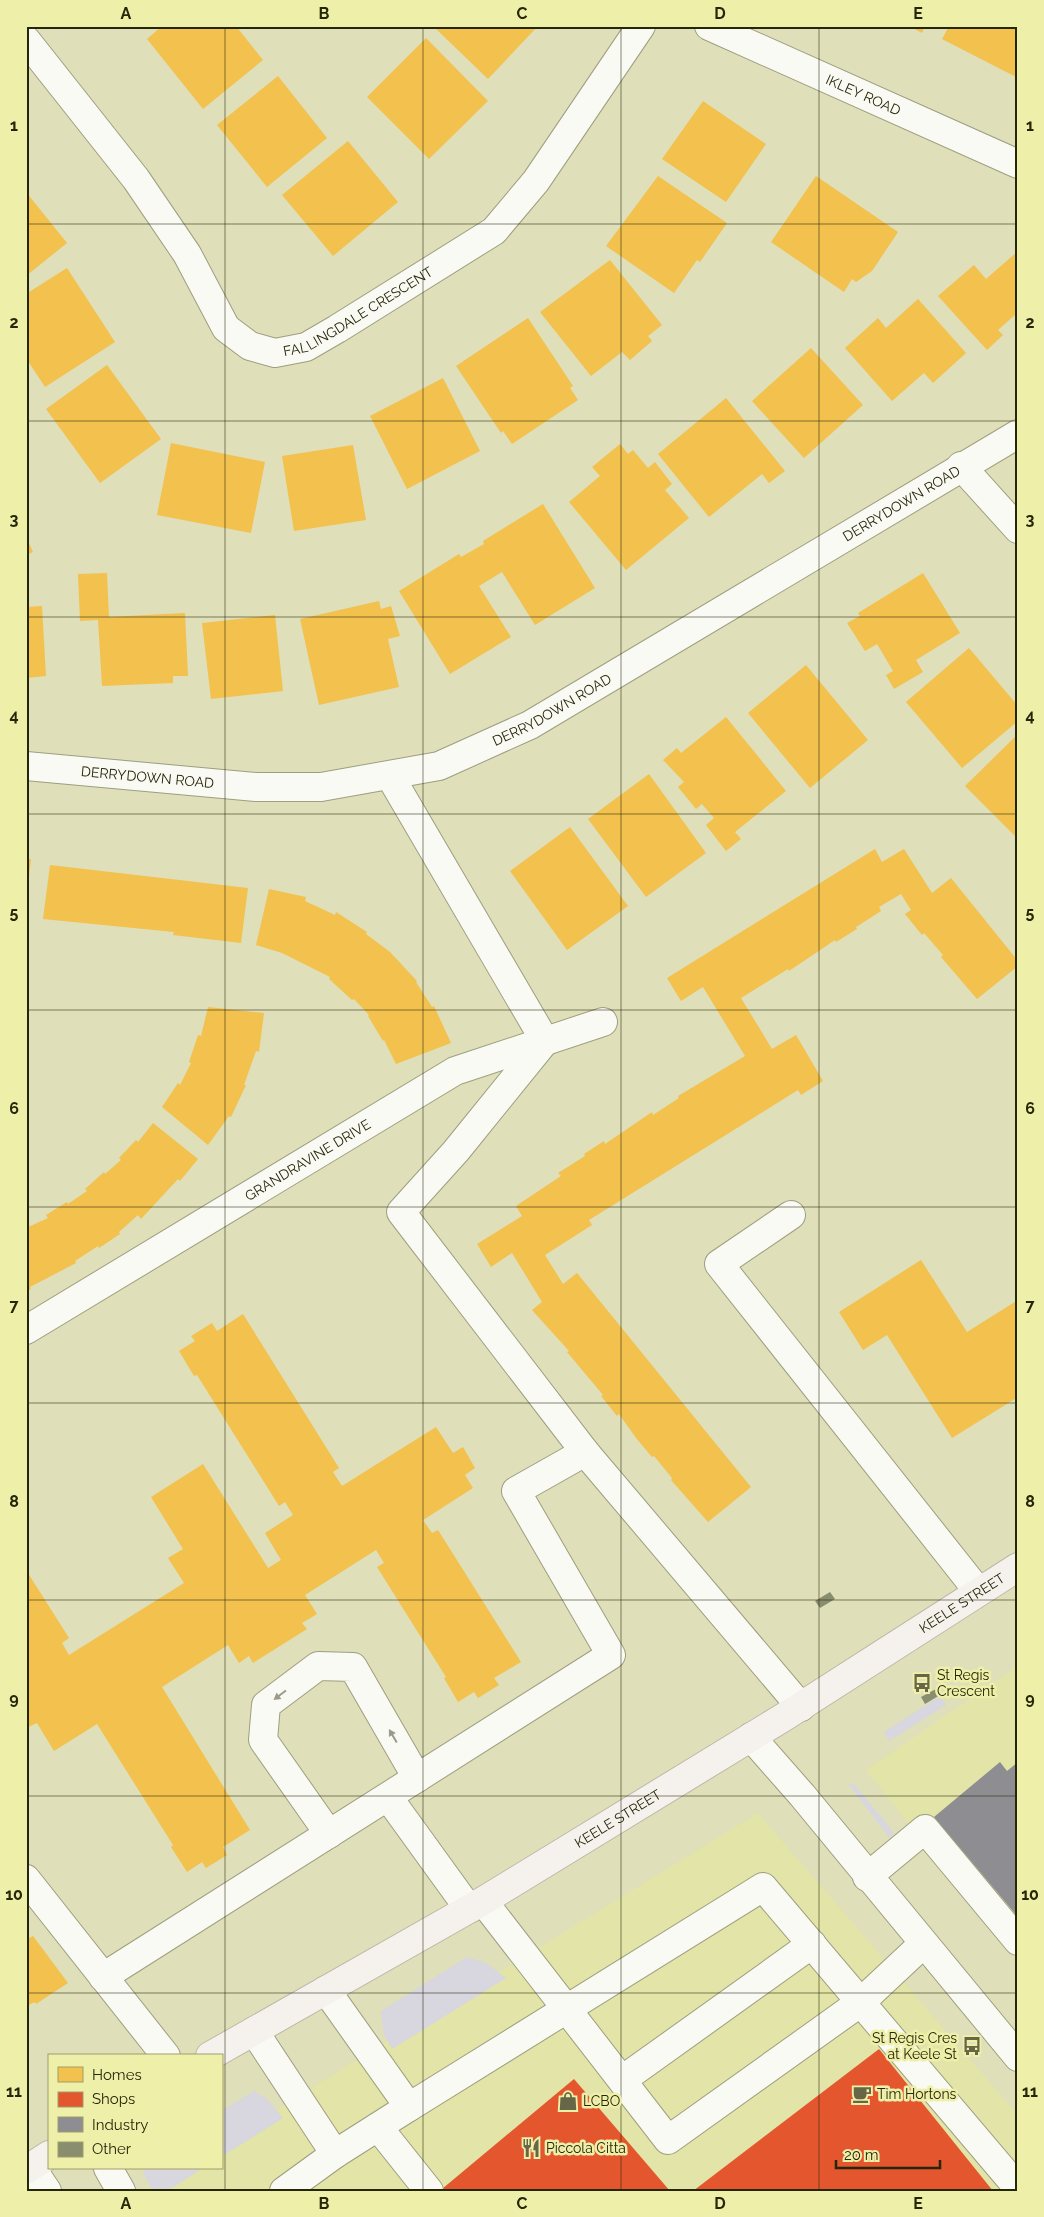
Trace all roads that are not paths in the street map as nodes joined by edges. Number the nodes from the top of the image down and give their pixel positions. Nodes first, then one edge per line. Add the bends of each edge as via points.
1 (641, 26) edge
2 (709, 26) edge
3 (26, 40) edge
4 (1018, 164) edge
5 (1018, 434) edge
6 (960, 466) junction
7 (1018, 530) edge
8 (26, 766) edge
9 (390, 776) junction
10 (603, 1022) dead end
11 (545, 1041) junction
12 (792, 1215) dead end
13 (26, 1330) edge
14 (585, 1452) junction
15 (1018, 1567) edge
16 (978, 1591) junction
17 (801, 1707) junction
18 (751, 1737) junction
19 (417, 1778) junction
20 (388, 1796) junction
21 (329, 1834) junction
22 (868, 1877) junction
23 (26, 1879) edge
24 (476, 1905) junction
25 (1018, 1941) edge
26 (812, 1944) junction
27 (923, 1944) junction
28 (103, 1977) junction
29 (326, 1990) junction
30 (861, 2002) junction
31 (567, 2009) junction
32 (254, 2031) junction
33 (164, 2054) edge
34 (214, 2054) edge
35 (1018, 2058) edge
36 (622, 2080) junction
37 (409, 2107) junction
38 (378, 2126) junction
39 (335, 2154) junction
40 (35, 2164) edge
41 (109, 2170) edge
42 (1016, 2183) edge
43 (47, 2191) edge
44 (121, 2191) edge
45 (284, 2191) edge
46 (429, 2191) edge

1 - 3 street, FALLINGDALE CRESCENT via 536,181 494,231 306,347 275,353 250,346 226,328 187,254 136,180
2 - 4 street, IKLEY ROAD
5 - 6 street, DERRYDOWN ROAD
6 - 7 street
6 - 9 street, DERRYDOWN ROAD via 530,725 439,766
8 - 9 street, DERRYDOWN ROAD via 256,787 321,787
9 - 11 street
10 - 11 street, GRANDRAVINE DRIVE
11 - 13 street, GRANDRAVINE DRIVE via 455,1071
11 - 14 street via 456,1151 401,1212
12 - 16 street via 719,1264
14 - 17 street
14 - 19 street via 516,1491 611,1655
15 - 16 main road, KEELE STREET
16 - 17 main road, KEELE STREET
17 - 18 main road, KEELE STREET
18 - 22 street
18 - 24 main road, KEELE STREET
19 - 20 street
19 -> 21 street via 353,1667 318,1666 266,1705 262,1740
20 - 21 street
20 - 24 street
21 - 28 street
22 - 25 street via 925,1829
22 - 27 street
23 - 28 street
24 - 29 main road, KEELE STREET
24 - 31 street
26 - 30 street
26 - 31 street via 763,1886
26 - 36 street
27 - 30 street
27 - 35 street
28 - 33 street
29 - 32 main road, KEELE STREET
29 - 37 street
30 - 36 street via 668,2140
30 - 42 street
31 - 36 street
31 - 37 street
32 - 34 main road, KEELE STREET
32 - 39 street
37 - 38 street
38 - 39 street
38 - 46 street
39 - 45 street
40 - 43 street
41 - 44 street

